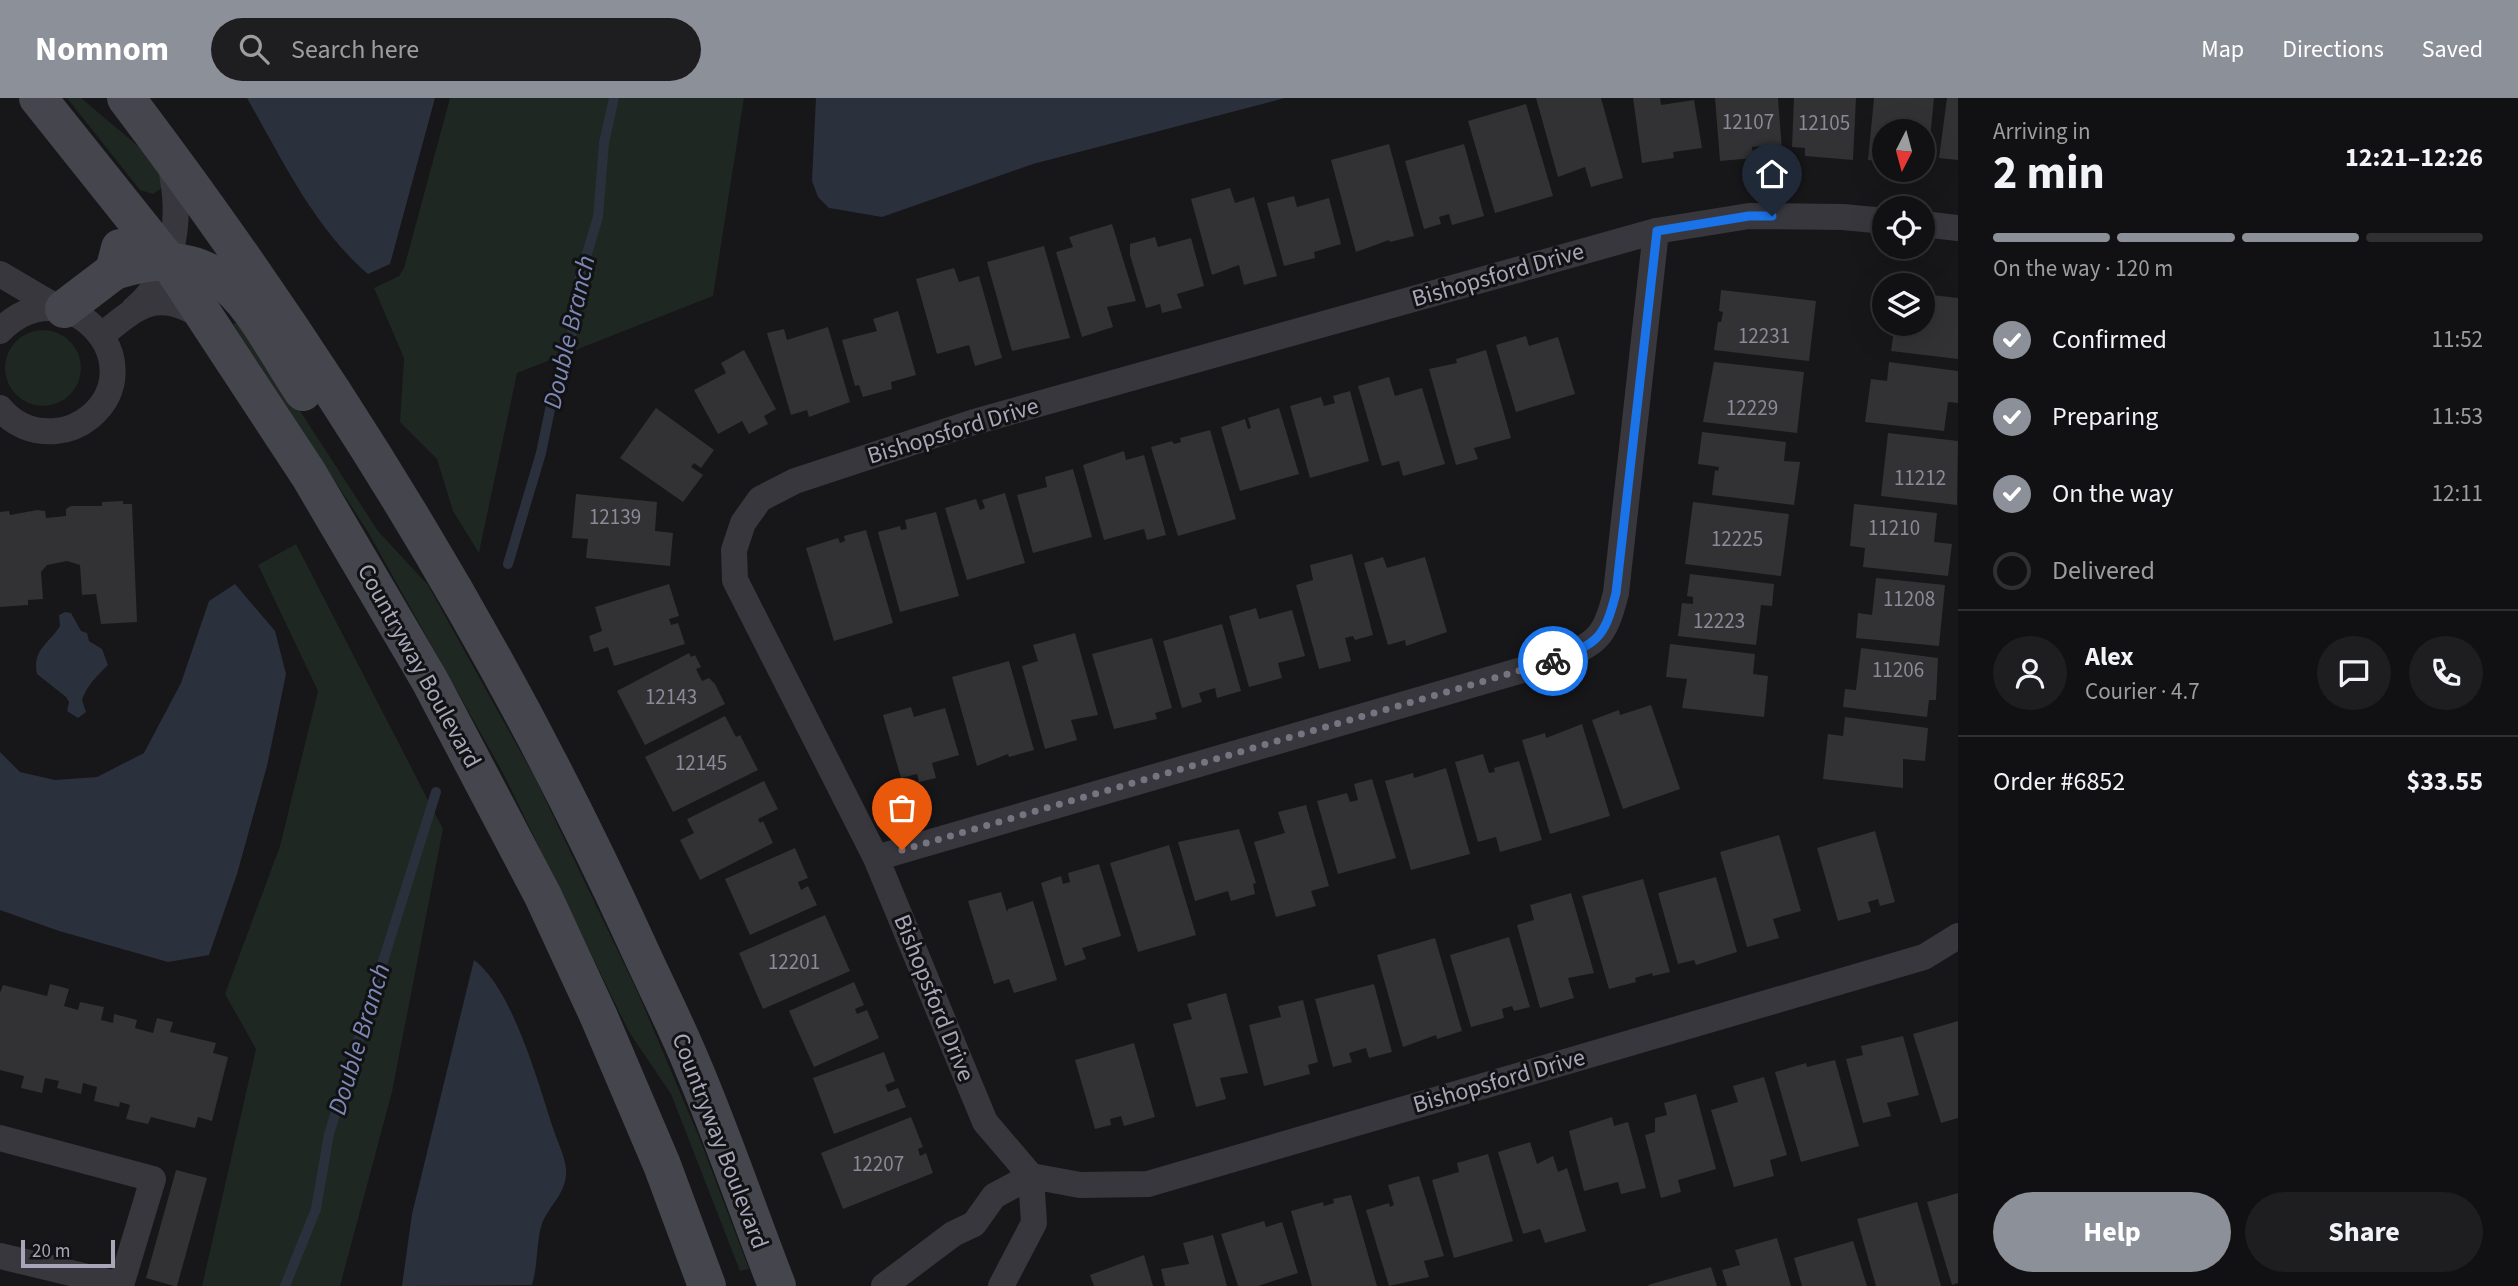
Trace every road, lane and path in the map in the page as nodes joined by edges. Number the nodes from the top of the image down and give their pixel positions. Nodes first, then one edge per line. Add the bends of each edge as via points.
1 (38, 98) edge
2 (126, 98) edge
3 (167, 153) junction
4 (117, 197) junction
5 (1872, 220) edge
6 (1935, 225) edge
7 (1958, 228) edge
8 (1657, 231) junction
9 (169, 262) junction
10 (114, 271) junction
11 (0, 274) edge
12 (60, 308) junction
13 (134, 309) junction
14 (206, 318) junction
15 (0, 331) edge
16 (102, 335) junction
17 (3, 414) edge
18 (444, 570) junction
19 (876, 858) junction
20 (1958, 936) edge
21 (599, 1017) junction
22 (0, 1138) edge
23 (1031, 1176) junction
24 (0, 1256) edge
25 (778, 1278) edge
26 (707, 1286) edge
27 (733, 1286) edge
28 (884, 1286) edge
29 (1001, 1286) edge

1 - 4 street, Countryway Boulevard
2 - 3 street, Countryway Boulevard
3 - 9 street via 175,197
3 - 18 street, Countryway Boulevard via 287,319
4 - 9 street, Countryway Boulevard
4 - 10 street via 121,238
5 - 8 street, Bishopsford Drive via 1749,216
6 - 7 street
8 - 19 street via 1616,593 1608,624 1590,646 1553,661
8 - 19 street, Bishopsford Drive via 974,422 795,481 760,499 743,523 734,550 735,580
9 - 10 street via 139,263
9 - 13 street via 156,286
9 - 14 street, Countryway Boulevard
9 - 18 street via 194,265 233,286 377,510
10 - 12 street
11 - 12 street
12 - 15 street via 26,311
12 - 16 street via 84,318
13 - 14 street via 167,301 183,303
13 - 16 street
14 - 21 street, Countryway Boulevard via 309,475 430,681 543,896
16 - 17 street via 112,373 108,393 98,410 82,423 44,432 25,428
18 - 25 street, Countryway Boulevard via 598,857 694,1068
19 - 23 street, Bishopsford Drive via 985,1122
20 - 23 street, Bishopsford Drive via 1924,957 1148,1184 1080,1185
21 - 26 street, Countryway Boulevard
21 - 27 street via 666,1113
22 - 24 street via 153,1179 121,1285
23 - 28 street via 994,1196 974,1224 953,1234
23 - 29 street via 1034,1223

